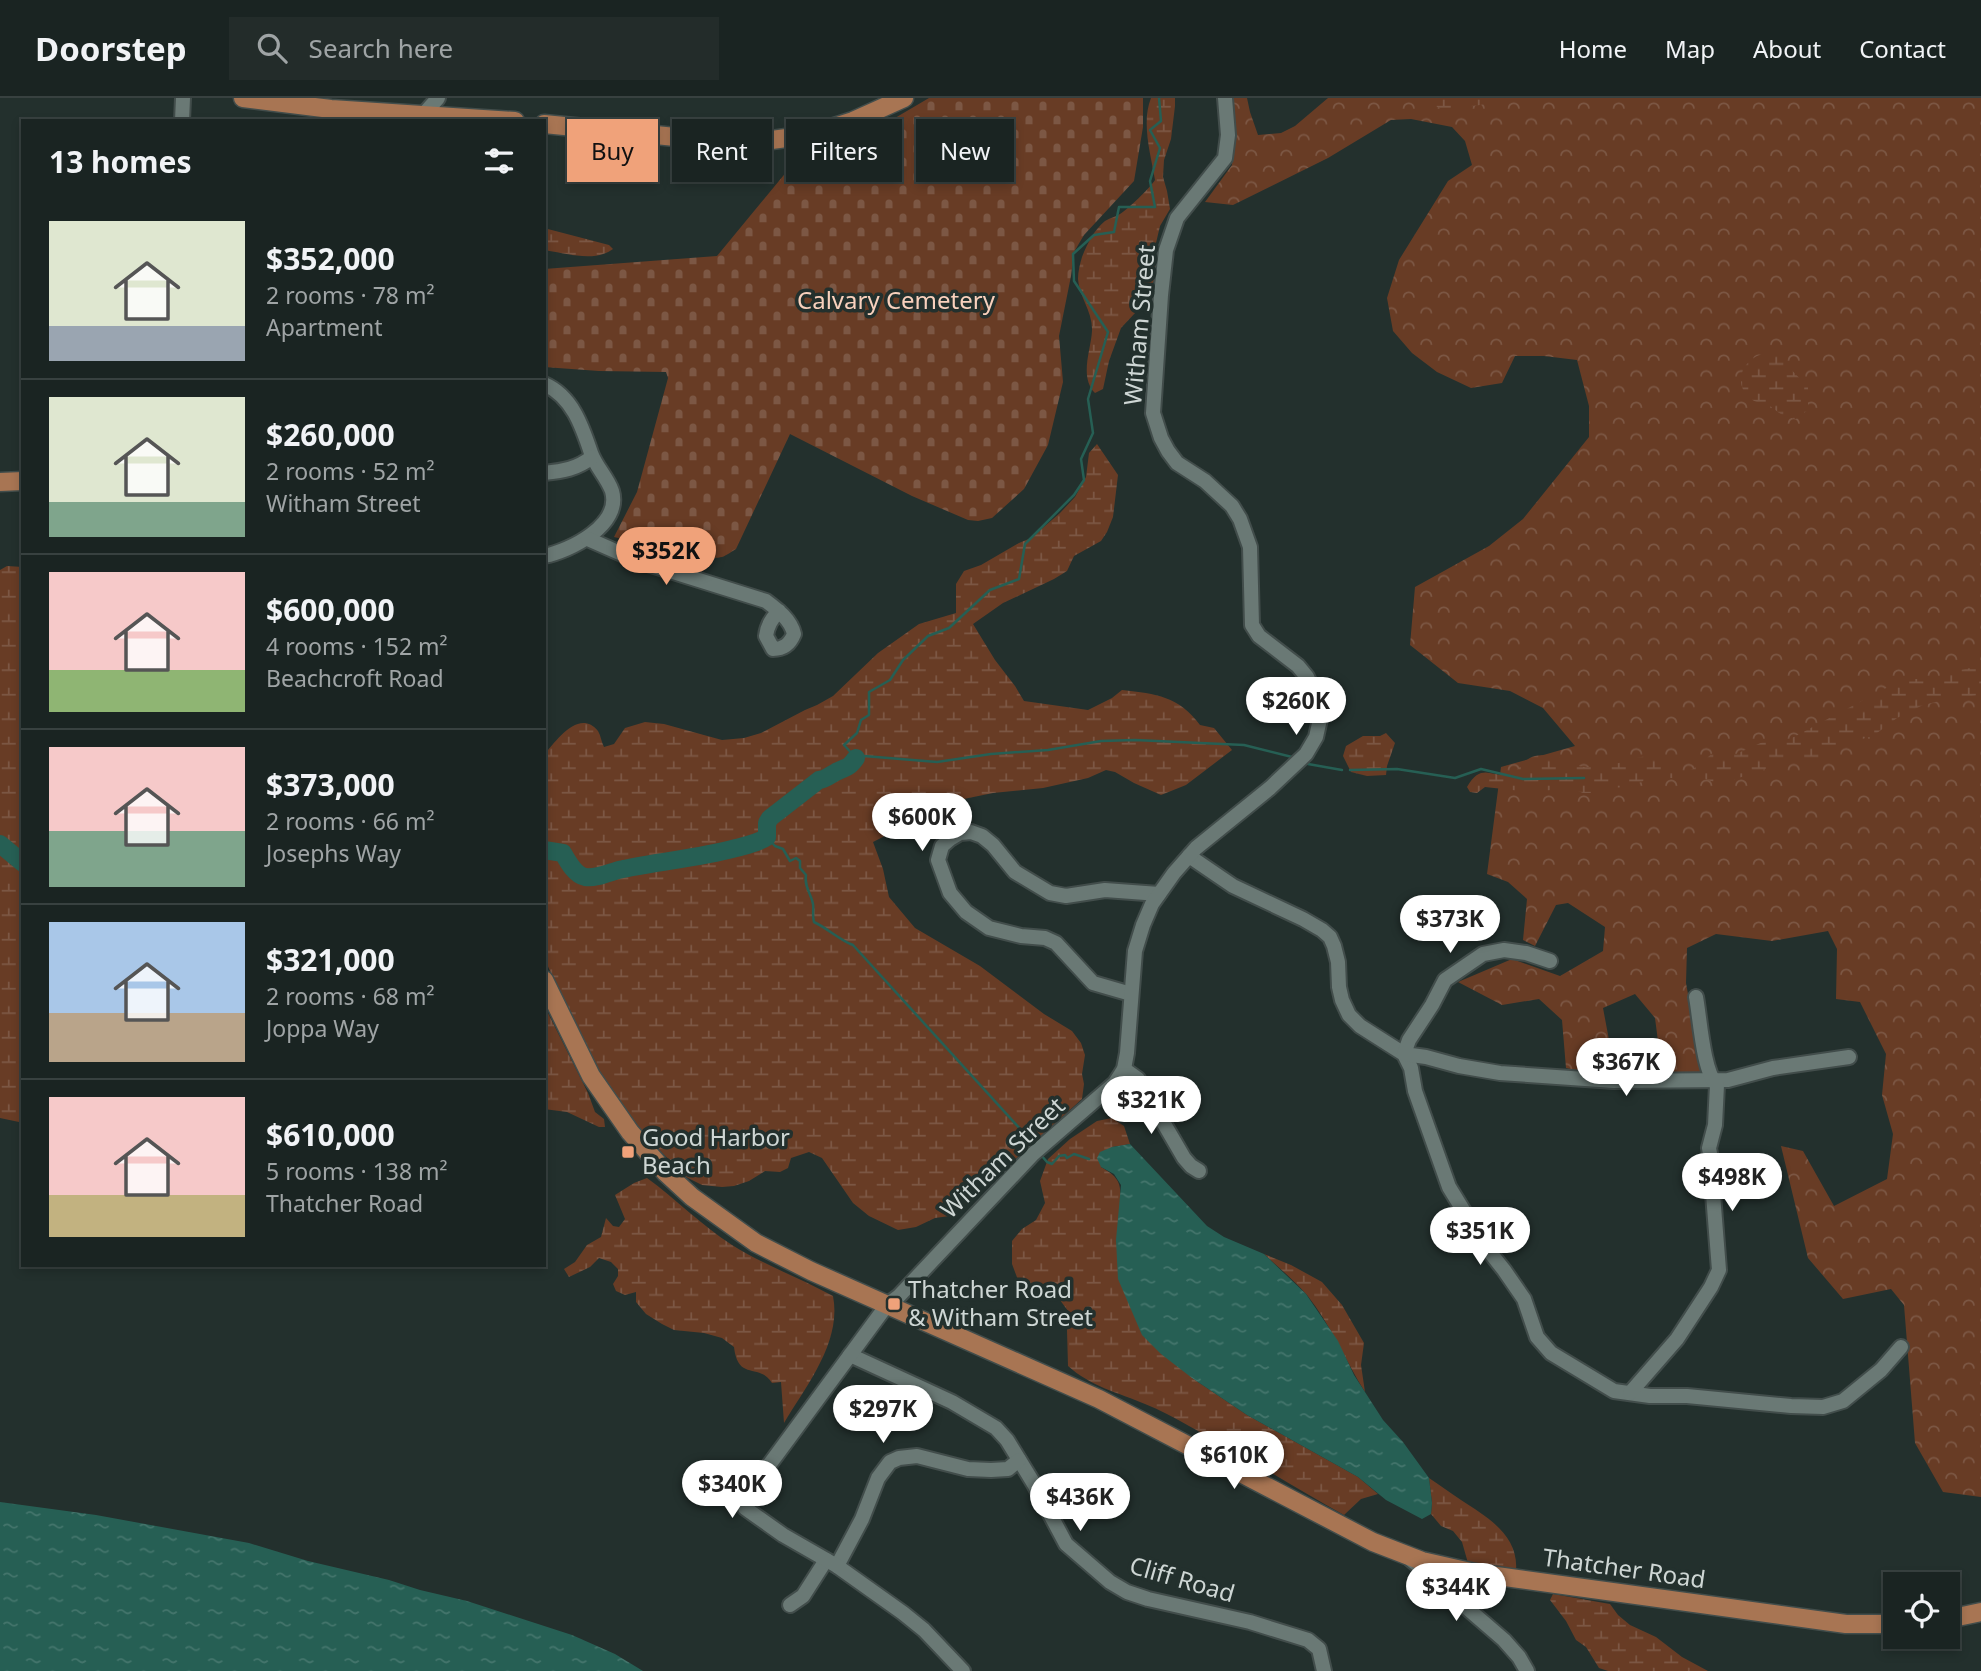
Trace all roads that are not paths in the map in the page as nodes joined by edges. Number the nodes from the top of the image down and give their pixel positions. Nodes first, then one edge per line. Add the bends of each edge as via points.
1 (183, 98) edge
2 (243, 98) edge
3 (438, 98) edge
4 (904, 98) edge
5 (1225, 98) edge
6 (423, 115) junction
7 (183, 119) edge
8 (484, 119) edge
9 (546, 124) edge
10 (546, 385) edge
11 (592, 457) junction
12 (546, 473) edge
13 (21, 481) edge
14 (0, 482) edge
15 (588, 539) junction
16 (546, 555) edge
17 (779, 611) dead end
18 (1189, 856) junction
19 (1159, 894) junction
20 (1550, 961) dead end
21 (546, 984) edge
22 (1131, 994) junction
23 (1696, 997) dead end
24 (1404, 1054) junction
25 (1849, 1057) dead end
26 (1124, 1069) junction
27 (1713, 1081) junction
28 (1199, 1171) dead end
29 (887, 1305) junction
30 (1901, 1347) dead end
31 (850, 1355) junction
32 (1630, 1393) junction
33 (1019, 1460) junction
34 (1408, 1556) junction
35 (832, 1563) junction
36 (790, 1605) dead end
37 (1981, 1612) edge
38 (1960, 1616) edge
39 (1883, 1624) edge
40 (963, 1671) edge
41 (1324, 1671) edge
42 (1527, 1671) edge

1 - 7 street
2 - 6 main road
3 - 6 street
4 - 9 main road via 809,135 764,141 726,142
5 - 18 street, Witham Street via 1225,158 1177,218 1166,250 1153,413 1161,438 1177,463 1205,481 1240,519 1250,547 1252,625 1307,677 1320,719 1306,754
6 - 8 main road
10 - 11 street via 562,394 571,407
11 - 12 street via 572,469
11 - 15 street via 613,494 609,513
13 - 14 main road
15 - 16 street
15 - 17 street via 638,561 758,598
18 - 19 street, Witham Street
18 - 24 street via 1233,886 1330,937 1349,1016
19 - 22 street, Witham Street via 1135,951
19 - 22 street via 1105,890 1066,896 1050,893 1015,872 993,845 971,832 950,839 938,860 950,893 989,928 1045,937 1093,983
20 - 24 street via 1504,950 1483,954 1445,980
21 - 29 main road, Thatcher Road via 592,1076 630,1132 666,1173 756,1242
22 - 26 street, Witham Street
23 - 27 street via 1707,1069
24 - 27 street via 1535,1077
24 - 32 street via 1448,1187 1524,1299 1542,1345 1614,1391
25 - 27 street
26 - 28 street via 1138,1079 1184,1158
26 - 29 street, Witham Street via 1115,1083 1033,1154
27 - 32 street via 1717,1086 1715,1125 1709,1148 1719,1270 1677,1339
29 - 31 street, Witham Street
29 - 34 main road, Thatcher Road via 1099,1399
30 - 32 street via 1843,1401 1822,1407
31 - 33 street, Cliff Road via 977,1416 996,1428
31 - 35 street, Witham Street via 744,1499 745,1508
33 - 35 street via 1008,1469 968,1469 917,1456 890,1462 878,1478 862,1520
33 - 41 street, Cliff Road via 1066,1544 1110,1582 1127,1592 1308,1640 1319,1649
34 - 39 main road, Thatcher Road via 1475,1573 1846,1624
34 - 42 street via 1504,1640
35 - 36 street via 818,1569 803,1596
35 - 40 street via 925,1630
37 - 38 main road

